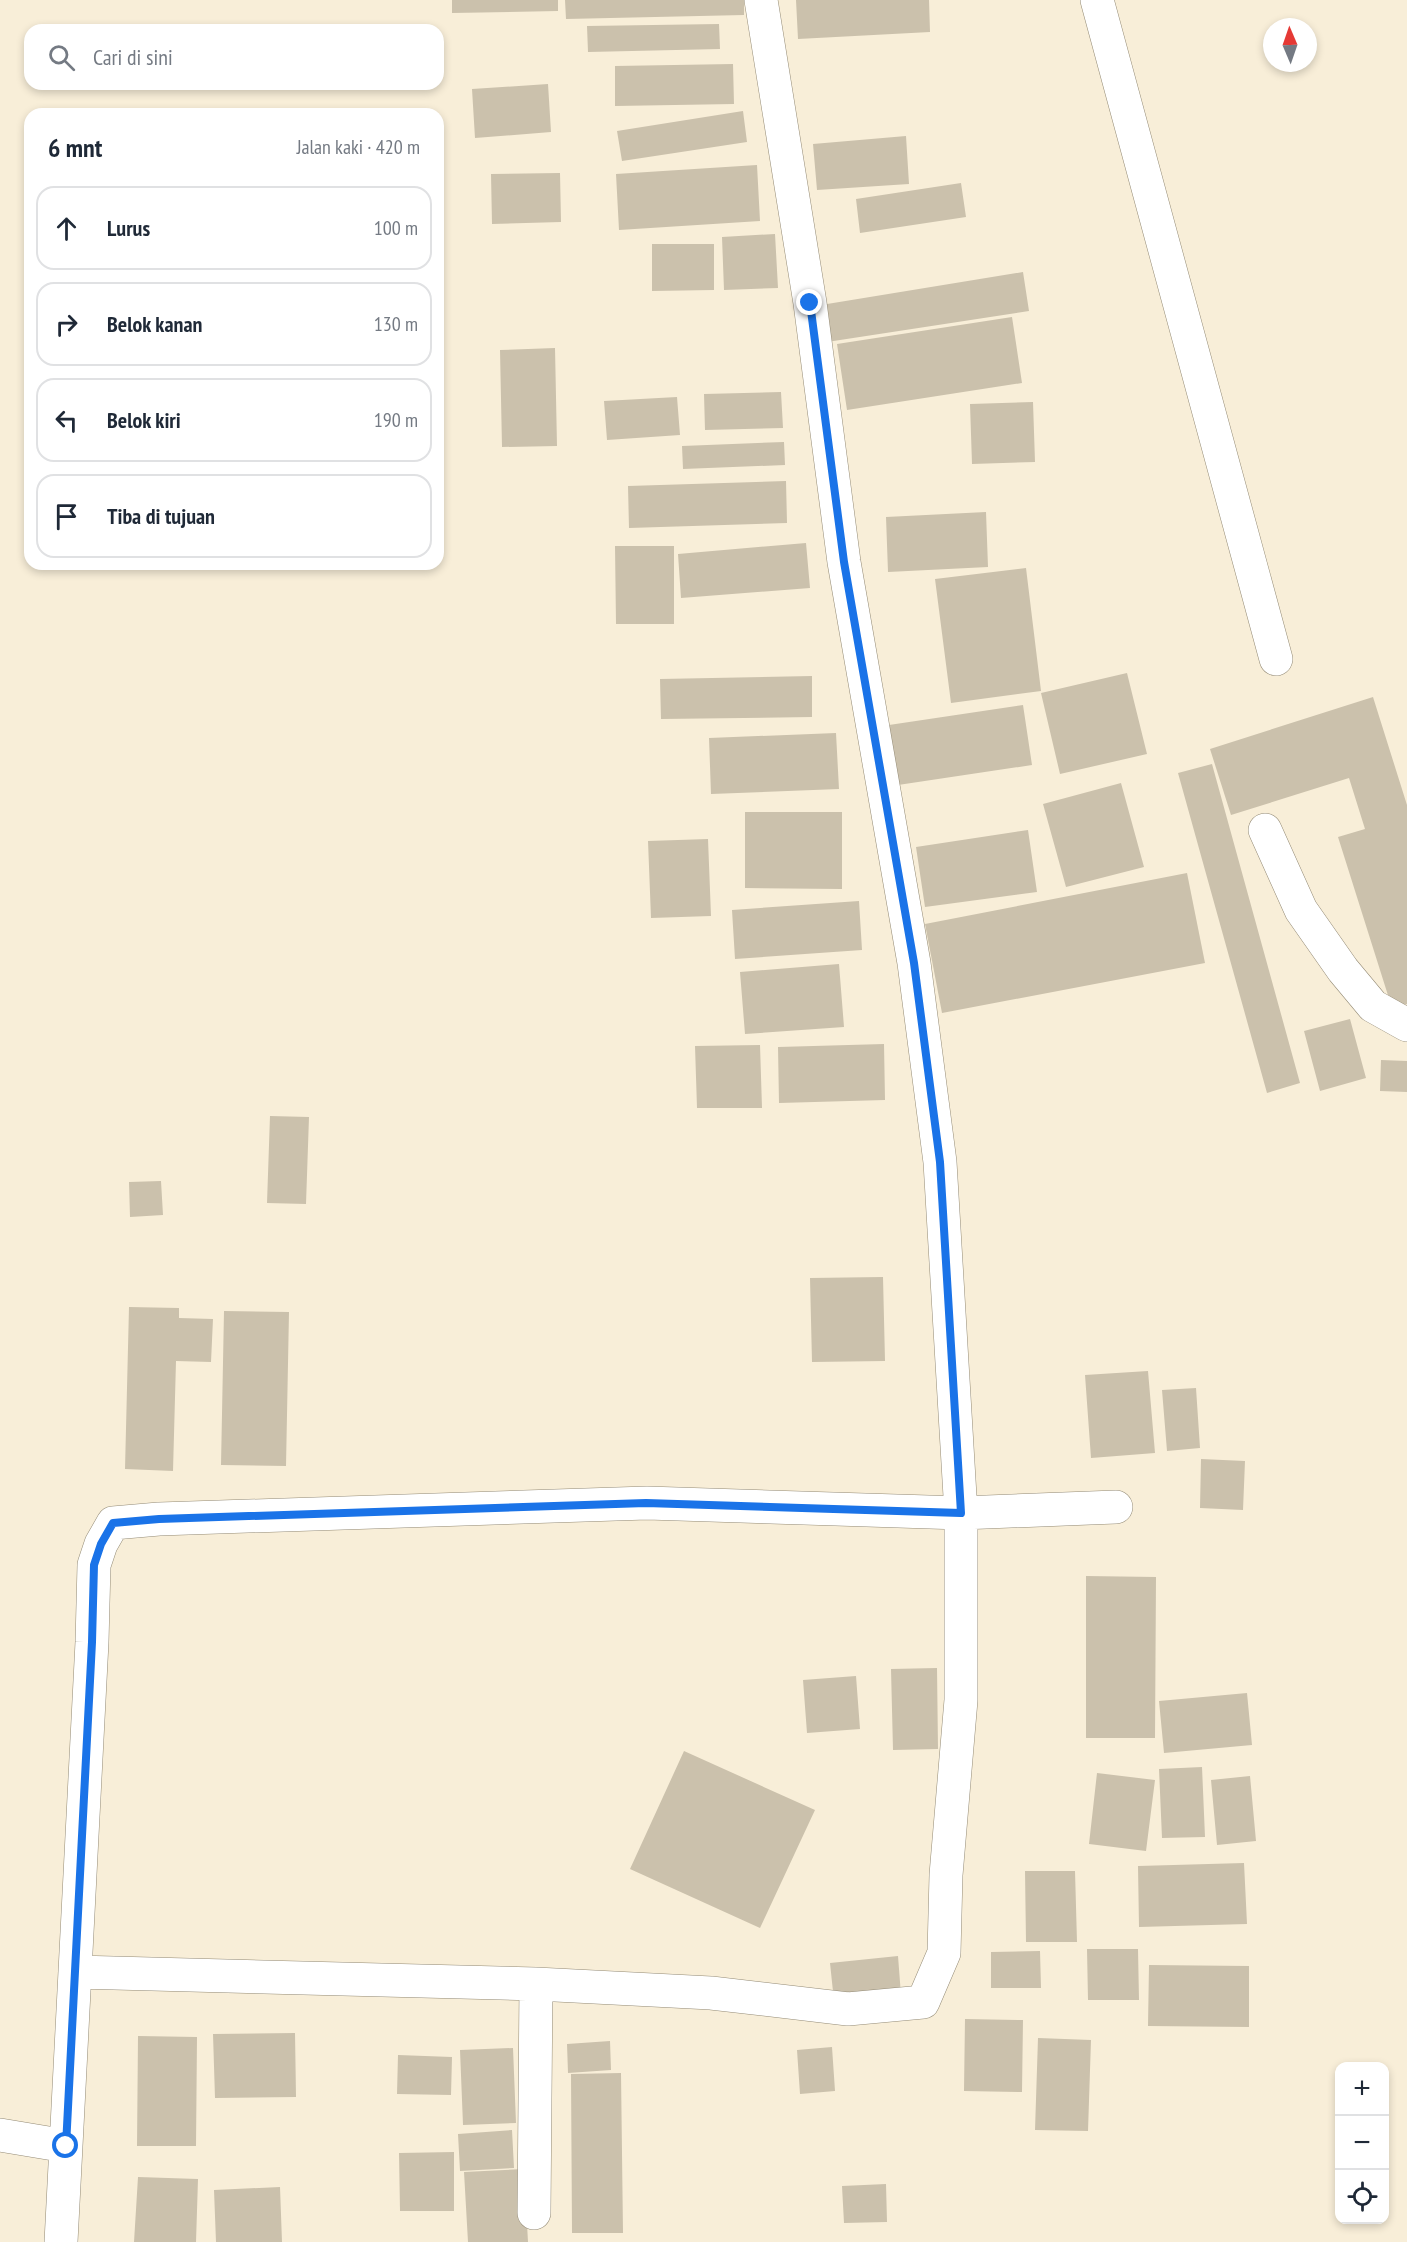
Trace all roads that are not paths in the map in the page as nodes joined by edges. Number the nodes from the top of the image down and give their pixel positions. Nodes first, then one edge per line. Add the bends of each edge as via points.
1 (761, 0) edge
2 (1097, 0) edge
3 (1276, 659) dead end
4 (1265, 830) dead end
5 (1407, 1025) edge
6 (1116, 1507) dead end
7 (961, 1513) junction
8 (76, 1972) junction
9 (536, 1984) junction
10 (0, 2135) edge
11 (66, 2146) junction
12 (534, 2213) dead end
13 (61, 2242) edge

1 - 7 street via 810,303 844,562 916,974 940,1162
2 - 3 street
4 - 5 street via 1301,910 1343,970 1373,1006
6 - 7 street
7 - 8 street via 646,1503 113,1523 94,1565
7 - 9 street via 961,1700 946,1875 944,1953 923,2002 848,2008 711,1993
8 - 9 street
8 - 11 street
9 - 12 street
10 - 11 street
11 - 13 street

